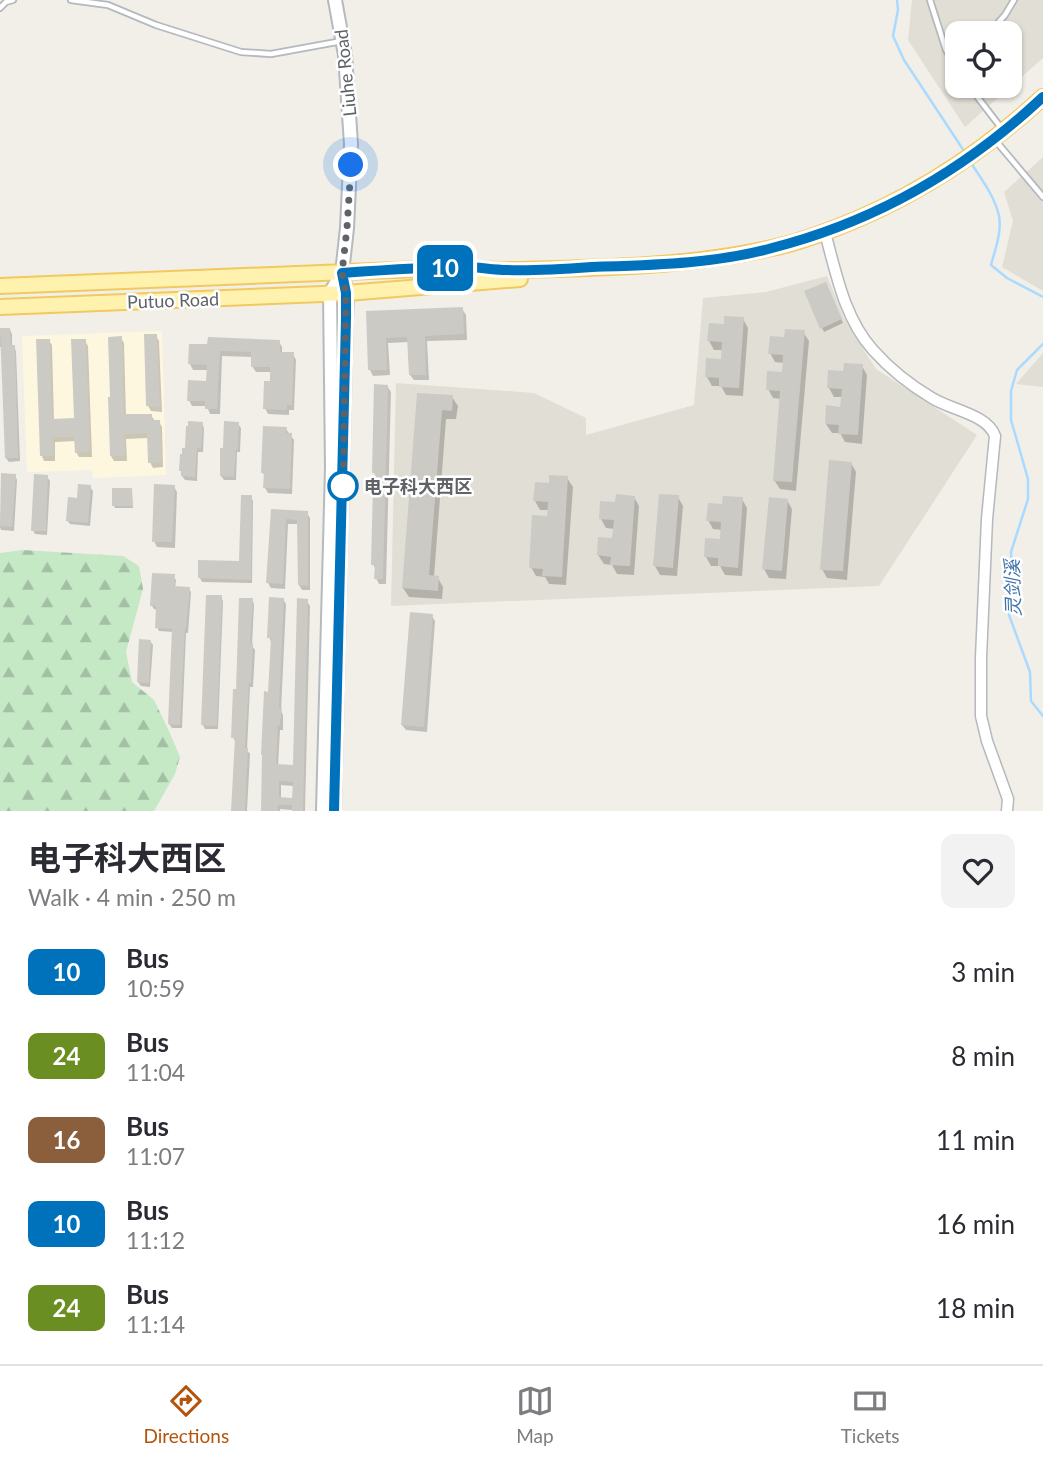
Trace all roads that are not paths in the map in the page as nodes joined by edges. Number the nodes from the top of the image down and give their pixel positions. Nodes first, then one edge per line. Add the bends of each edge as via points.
1 (13, 0) edge
2 (71, 0) edge
3 (335, 0) edge
4 (929, 0) edge
5 (1014, 0) edge
6 (0, 9) edge
7 (1000, 21) edge
8 (342, 41) junction
9 (945, 47) edge
10 (1043, 97) edge
11 (975, 98) edge
12 (1043, 110) edge
13 (999, 139) junction
14 (955, 173) junction
15 (1043, 197) edge
16 (827, 240) junction
17 (342, 273) junction
18 (0, 286) edge
19 (330, 293) junction
20 (346, 293) junction
21 (0, 307) edge
22 (323, 811) edge
23 (334, 811) edge
24 (1007, 811) edge

1 - 6 lane
2 - 8 lane via 120,8 241,52 271,54
3 - 8 main road, Liuhe Road
4 - 9 lane
5 - 7 lane
8 - 17 main road, Liuhe Road via 351,144
10 - 13 main road
11 - 13 lane
12 - 13 main road
13 - 14 main road
13 - 15 lane
14 - 16 main road, Putuo Road via 892,213
14 - 17 main road, Putuo Road via 814,236 727,257 570,268
16 - 20 main road, Putuo Road via 729,265 678,271
16 - 24 street via 842,294 870,347 907,382 985,422 995,436 987,519 981,716 1008,799
17 - 18 main road, Putuo Road
17 - 19 main road
17 - 20 main road
19 - 20 main road, Putuo Road
19 - 21 main road, Putuo Road
19 - 22 main road via 332,467
20 - 23 main road

